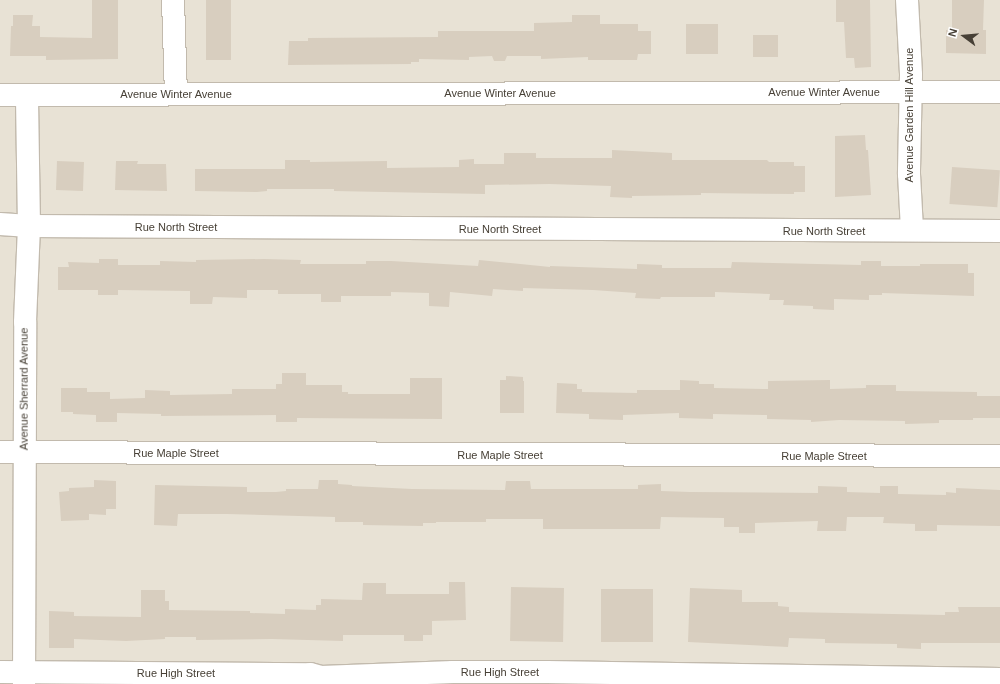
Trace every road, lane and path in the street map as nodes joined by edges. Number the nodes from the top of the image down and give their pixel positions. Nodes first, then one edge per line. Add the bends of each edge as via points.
1 (173, 0) edge
2 (907, 0) edge
3 (909, 92) junction
4 (1000, 92) edge
5 (176, 94) junction
6 (0, 95) edge
7 (27, 95) junction
8 (0, 224) edge
9 (29, 226) junction
10 (912, 230) junction
11 (1000, 231) edge
12 (0, 452) edge
13 (24, 453) junction
14 (1000, 456) edge
15 (0, 672) edge
16 (24, 678) edge
17 (547, 678) edge
18 (1000, 679) edge
19 (321, 680) edge

1 - 5 street
2 - 3 street, Avenue Garden Hill Avenue via 911,74
3 - 4 street, Avenue Winter Avenue
3 - 5 street, Avenue Winter Avenue
3 - 10 street, Avenue Garden Hill Avenue
5 - 7 street, Avenue Winter Avenue
6 - 7 street, Avenue Winter Avenue
7 - 9 street, Avenue Sherrard Avenue
8 - 9 street, Rue North Street
9 - 10 street, Rue North Street
9 - 13 street, Avenue Sherrard Avenue
10 - 11 street, Rue North Street
12 - 13 street, Rue Maple Street
13 - 14 street, Rue Maple Street
13 - 16 street, Avenue Sherrard Avenue
15 - 16 street, Rue High Street
16 - 19 street, Rue High Street via 310,674
17 - 18 street, Rue High Street
17 - 19 street, Rue High Street via 453,672

